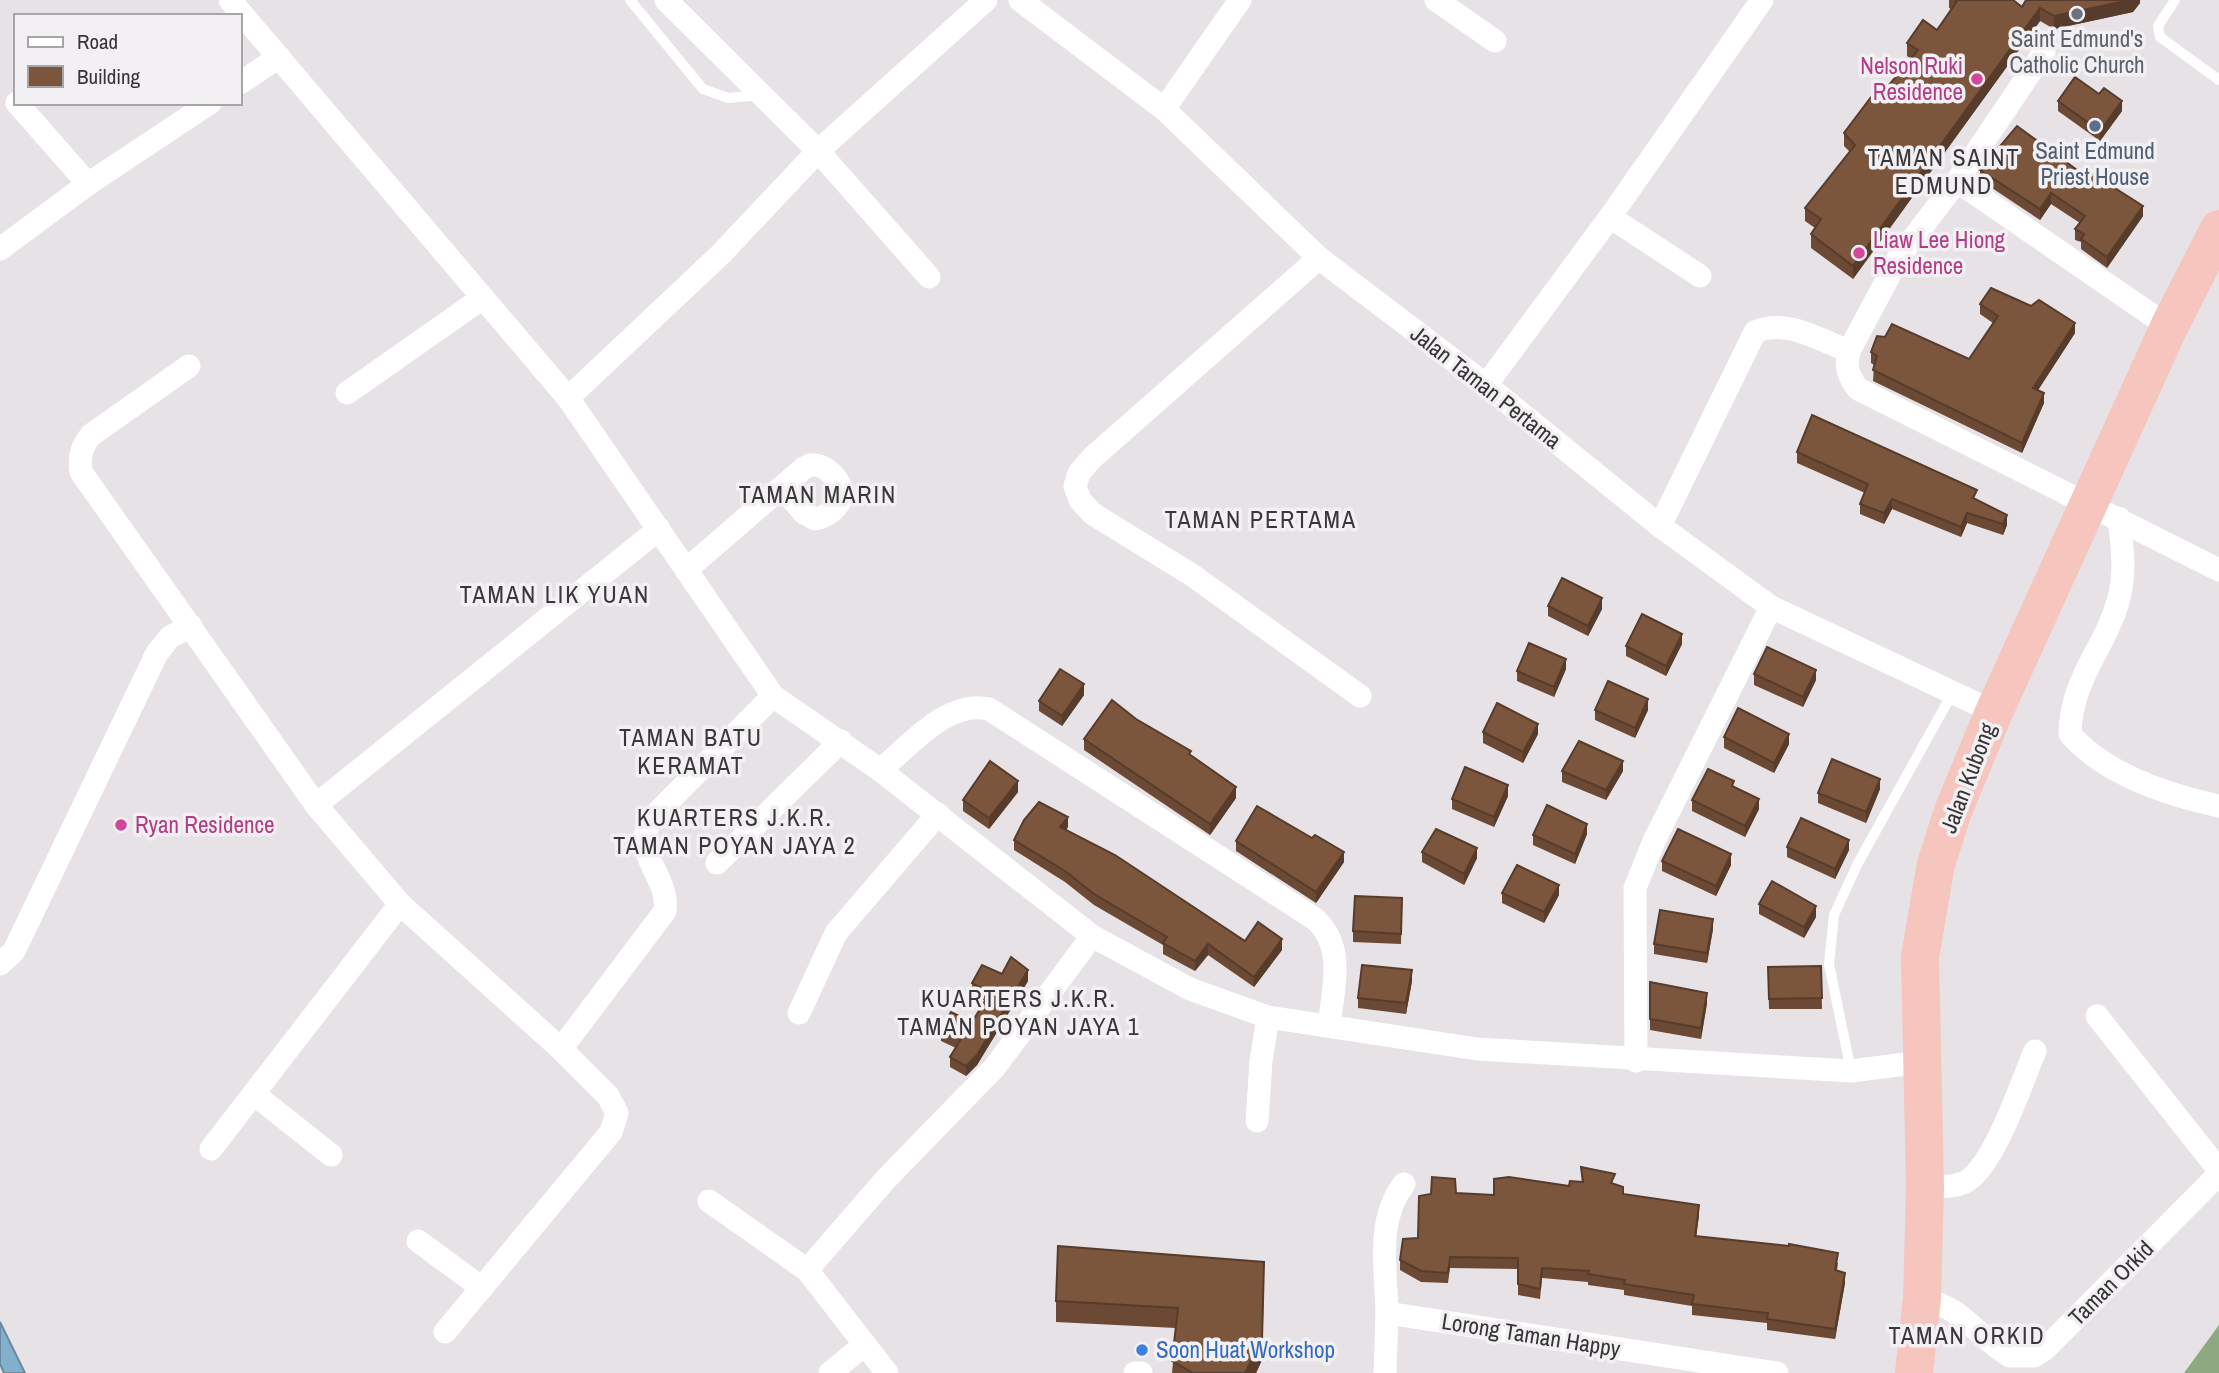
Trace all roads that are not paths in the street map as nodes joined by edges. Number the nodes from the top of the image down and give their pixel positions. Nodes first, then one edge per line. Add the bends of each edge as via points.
1 (630, 0) edge
2 (666, 0) edge
3 (986, 0) edge
4 (1020, 0) edge
5 (1240, 0) edge
6 (1436, 0) edge
7 (1762, 0) edge
8 (2175, 0) edge
9 (242, 18) edge
10 (1495, 41) dead end
11 (2044, 51) dead end
12 (272, 62) junction
13 (2219, 80) edge
14 (242, 82) edge
15 (763, 94) junction
16 (19, 105) edge
17 (207, 105) edge
18 (1164, 109) junction
19 (818, 151) junction
20 (1957, 181) junction
21 (88, 184) junction
22 (1610, 217) junction
23 (2219, 229) edge
24 (0, 249) edge
25 (1319, 258) junction
26 (1700, 276) dead end
27 (929, 277) dead end
28 (474, 304) junction
29 (2169, 327) junction
30 (1849, 351) junction
31 (189, 366) dead end
32 (1486, 384) junction
33 (347, 393) dead end
34 (568, 398) junction
35 (782, 487) dead end
36 (2103, 510) junction
37 (1660, 526) junction
38 (659, 529) junction
39 (686, 570) junction
40 (2219, 570) edge
41 (1771, 607) junction
42 (191, 626) junction
43 (1953, 692) junction
44 (773, 696) junction
45 (1360, 696) dead end
46 (1994, 712) junction
47 (841, 741) junction
48 (880, 770) junction
49 (316, 805) junction
50 (2219, 806) edge
51 (938, 814) junction
52 (717, 863) dead end
53 (400, 904) junction
54 (1092, 936) junction
55 (0, 964) edge
56 (799, 1013) dead end
57 (2097, 1016) dead end
58 (1268, 1017) junction
59 (1329, 1026) junction
60 (561, 1049) junction
61 (2035, 1051) dead end
62 (1636, 1060) junction
63 (1922, 1062) junction
64 (1851, 1072) junction
65 (254, 1094) junction
66 (1257, 1121) dead end
67 (212, 1149) dead end
68 (331, 1155) dead end
69 (2219, 1172) edge
70 (1404, 1184) dead end
71 (1925, 1187) junction
72 (709, 1201) dead end
73 (418, 1241) dead end
74 (807, 1270) junction
75 (482, 1288) junction
76 (1922, 1298) junction
77 (1387, 1313) junction
78 (445, 1332) dead end
79 (863, 1346) junction
80 (830, 1373) edge
81 (887, 1373) edge
82 (1135, 1373) edge
83 (1141, 1373) edge
84 (1385, 1373) edge
85 (1777, 1373) edge
86 (1913, 1373) edge

1 - 15 lane via 703,89 728,98
2 - 15 street
3 - 19 street
4 - 18 street, Jalan Taman Pertama
5 - 18 street
6 - 10 street
7 - 22 street
8 - 13 lane via 2158,26 2160,37
9 - 12 street
11 - 20 street
12 - 14 street
12 - 28 street
15 - 19 street
16 - 21 street
17 - 21 street
18 - 25 street, Jalan Taman Pertama
19 - 27 street
19 - 34 street via 721,254
20 - 29 street
20 - 30 street via 1899,257
21 - 24 street
22 - 26 street
22 - 32 street
23 - 29 highway, Jalan Kubong
25 - 32 street, Jalan Taman Pertama
25 - 45 street via 1092,457 1075,486 1080,500 1093,513 1192,575
28 - 33 street
28 - 34 street
29 - 36 highway, Jalan Kubong
30 - 36 street via 1847,371 1858,389
30 - 37 street via 1782,326 1755,332
31 - 42 street via 91,435 79,458 81,472
32 - 37 street, Jalan Taman Pertama
34 - 38 street
35 - 39 street
36 - 40 street
36 - 46 highway, Jalan Kubong
36 - 50 street via 2124,570 2119,600 2075,695 2070,734 2083,748 2137,780
37 - 41 street, Jalan Taman Pertama
38 - 39 street
38 - 49 street
39 - 44 street
41 - 43 street, Jalan Taman Pertama
41 - 62 street via 1635,888
42 - 49 street
42 - 55 street via 170,637 157,653 14,951
43 - 46 street, Jalan Taman Pertama
43 - 64 lane via 1834,915 1829,964
44 - 47 street
44 - 60 street via 645,829 645,852 664,890 665,911
46 - 63 highway, Jalan Kubong via 1936,864 1920,957
47 - 48 street
47 - 52 street
48 - 51 street
48 - 59 street via 951,712 976,706 989,709 1328,930 1335,961
49 - 53 street
51 - 54 street
51 - 56 street via 836,933
53 - 60 street
53 - 65 street
54 - 58 street via 1189,989
54 - 74 street via 995,1067 886,1179
57 - 69 street
58 - 59 street
58 - 66 street
59 - 62 street via 1477,1049
60 - 75 street via 608,1096 617,1113 616,1123
61 - 71 street via 1976,1175 1962,1184
62 - 64 street
63 - 64 street
63 - 71 highway, Jalan Kubong
65 - 67 street
65 - 68 street
69 - 76 street, Taman Orkid via 2035,1356 2010,1356 1965,1316
70 - 77 street via 1386,1216
71 - 76 highway, Jalan Kubong
72 - 74 street
73 - 75 street
74 - 79 street
75 - 78 street
76 - 86 highway, Jalan Kubong
77 - 84 street
77 - 85 street, Lorong Taman Happy
79 - 80 street
79 - 81 street
82 - 83 street

